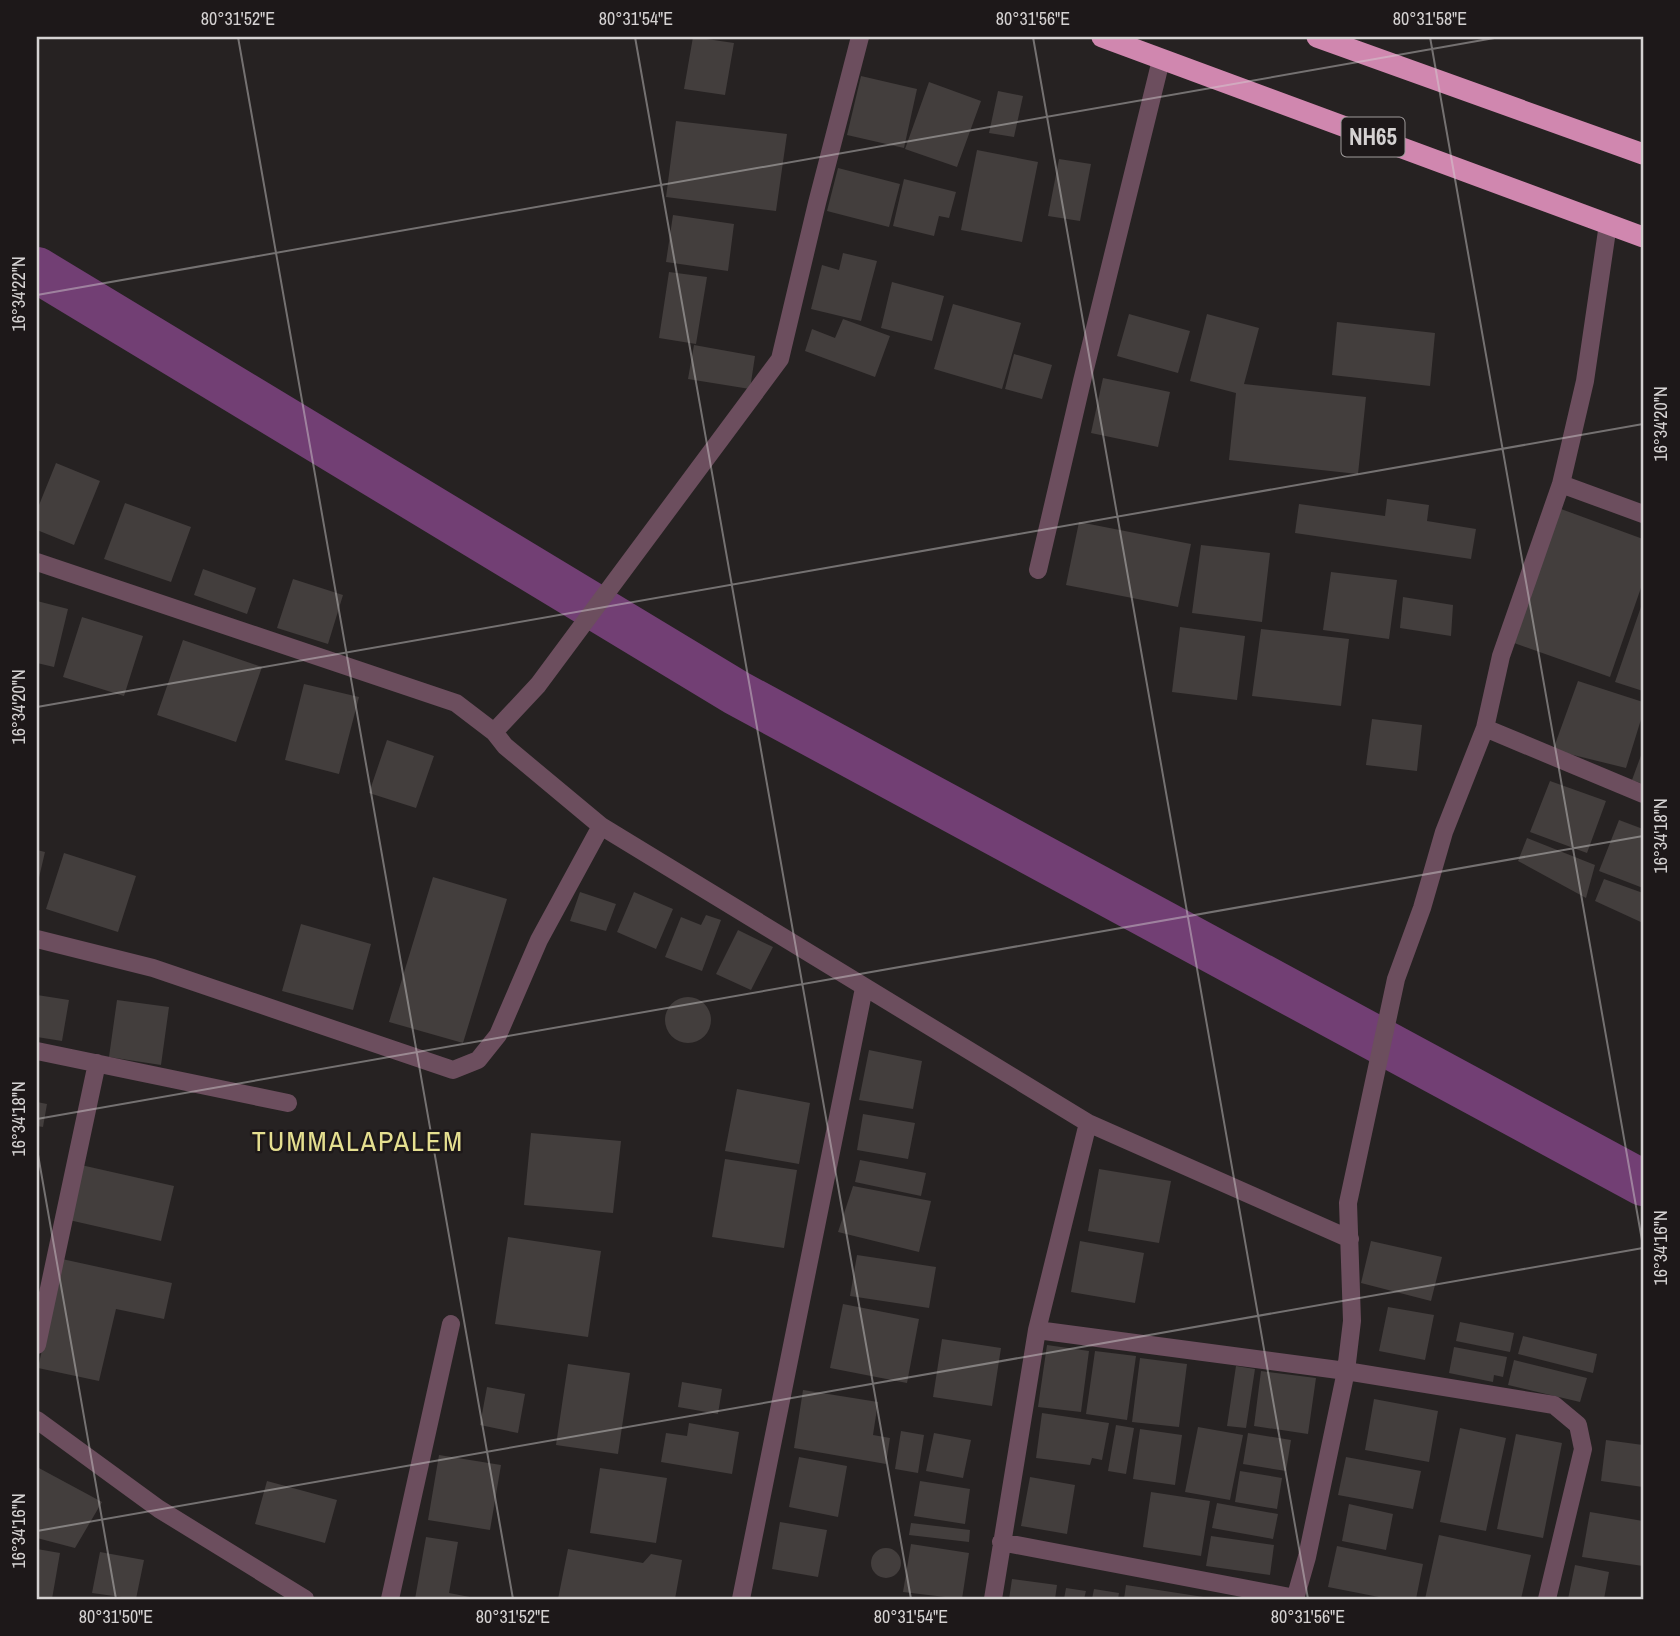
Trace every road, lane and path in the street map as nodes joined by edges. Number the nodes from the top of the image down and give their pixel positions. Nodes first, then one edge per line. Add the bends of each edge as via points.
1 (860, 37) edge
2 (1102, 37) edge
3 (1317, 37) edge
4 (1161, 60) junction
5 (1643, 154) edge
6 (1608, 224) junction
7 (1643, 237) edge
8 (1561, 484) junction
9 (1643, 513) edge
10 (37, 562) edge
11 (1038, 570) dead end
12 (1485, 727) junction
13 (494, 732) junction
14 (1643, 794) edge
15 (601, 826) junction
16 (37, 939) edge
17 (864, 988) junction
18 (37, 1051) edge
19 (97, 1063) junction
20 (288, 1102) dead end
21 (1088, 1123) junction
22 (1350, 1239) junction
23 (450, 1324) dead end
24 (1037, 1330) junction
25 (37, 1345) edge
26 (1346, 1371) junction
27 (37, 1420) edge
28 (1001, 1542) junction
29 (305, 1599) edge
30 (390, 1599) edge
31 (741, 1599) edge
32 (993, 1599) edge
33 (1295, 1599) edge
34 (1547, 1599) edge

1 - 13 street via 780,359 538,685
2 - 4 highway, NH65
3 - 5 highway
4 - 6 highway, NH65
4 - 11 street
6 - 7 highway, NH65
6 - 8 street via 1585,381
8 - 9 street
8 - 12 street via 1501,656
10 - 13 street via 456,704
12 - 14 street
12 - 22 street via 1444,832 1396,979 1348,1203
13 - 15 street
15 - 16 street via 539,940 498,1035 478,1060 453,1070 153,968
15 - 17 street
17 - 21 street
17 - 31 street
18 - 19 street
19 - 20 street
19 - 25 street
21 - 22 street
21 - 24 street
22 - 26 street via 1352,1321
23 - 30 street
24 - 26 street
24 - 28 street
26 - 33 street
26 - 34 street via 1554,1405 1578,1425 1583,1449
27 - 29 street via 159,1509
28 - 32 street
28 - 33 street

